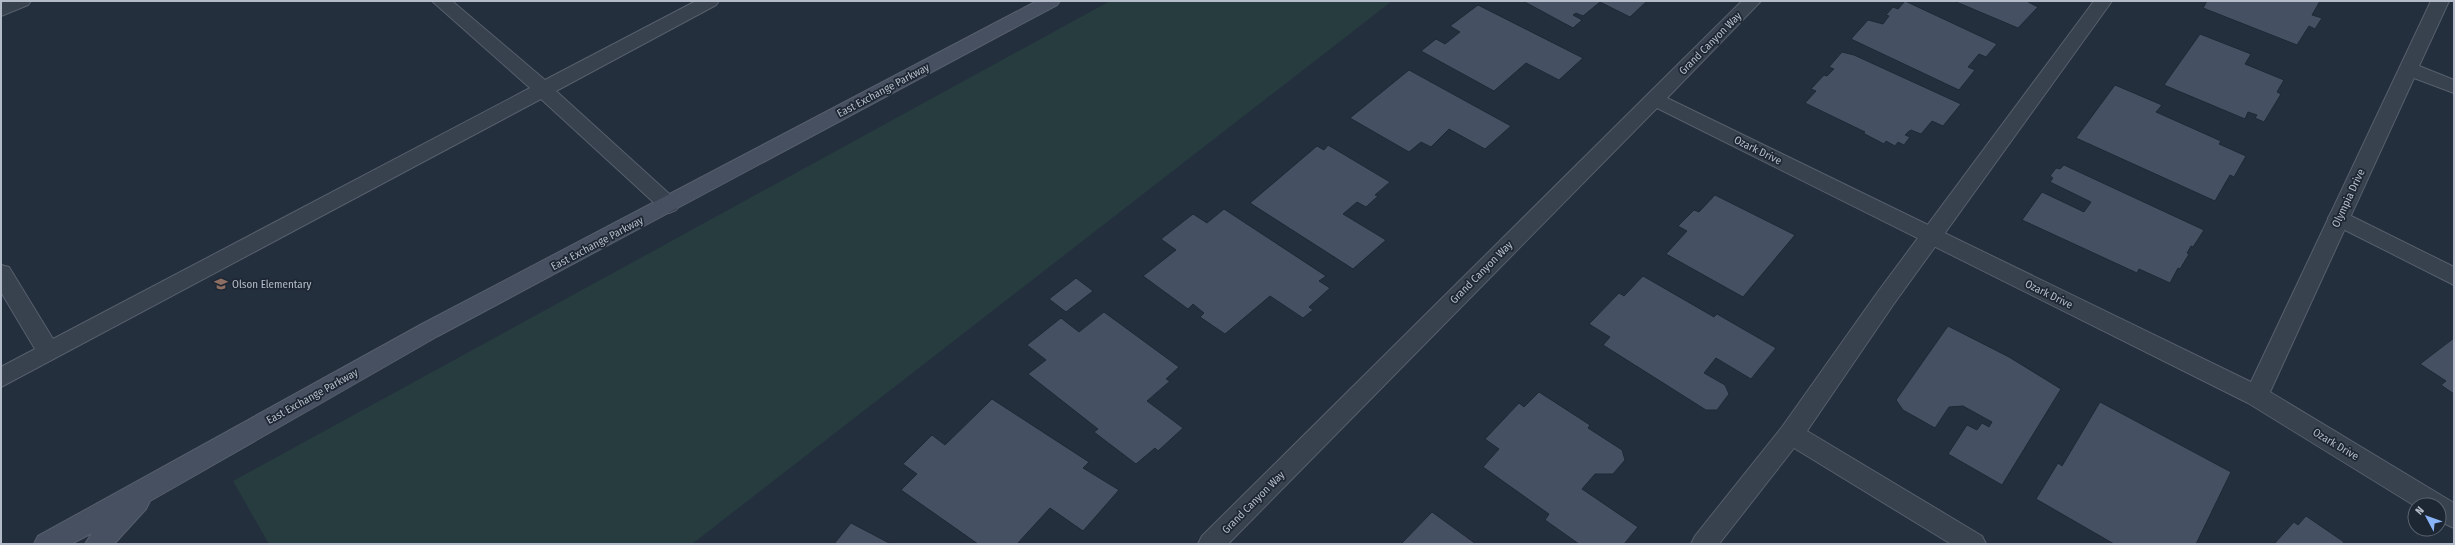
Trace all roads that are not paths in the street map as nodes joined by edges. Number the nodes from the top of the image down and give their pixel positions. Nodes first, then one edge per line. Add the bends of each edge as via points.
1 (22, 1) edge
2 (441, 1) edge
3 (710, 1) edge
4 (1051, 1) edge
5 (1752, 1) edge
6 (2103, 1) edge
7 (2440, 1) edge
8 (1, 10) edge
9 (2409, 69) junction
10 (2454, 87) edge
11 (543, 91) junction
12 (1654, 98) junction
13 (669, 205) junction
14 (2339, 218) junction
15 (1932, 236) junction
16 (1, 273) edge
17 (2454, 277) edge
18 (48, 351) junction
19 (1, 378) edge
20 (2256, 396) junction
21 (1791, 434) junction
22 (147, 490) junction
23 (2422, 497) edge
24 (47, 544) edge
25 (98, 544) edge
26 (1211, 544) edge
27 (1704, 544) edge
28 (1973, 544) edge

1 - 8 street
2 - 11 street
3 - 11 street
4 - 13 street, East Exchange Parkway
5 - 12 street, Grand Canyon Way
6 - 15 street
7 - 9 street, Olympia Drive
9 - 10 street
9 - 14 street, Olympia Drive
11 - 13 street
11 - 18 street
12 - 15 street, Ozark Drive
12 - 26 street, Grand Canyon Way
13 - 22 street, East Exchange Parkway via 430,330
14 - 17 street
14 - 20 street, Olympia Drive
15 - 20 street, Ozark Drive
15 - 21 street
16 - 18 street
18 - 19 street
20 - 23 street, Ozark Drive
21 - 27 street
21 - 28 street
22 - 24 street, East Exchange Parkway
22 - 25 street, East Exchange Parkway

